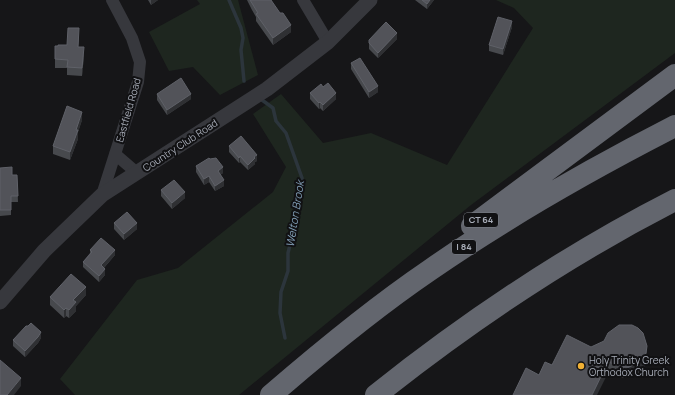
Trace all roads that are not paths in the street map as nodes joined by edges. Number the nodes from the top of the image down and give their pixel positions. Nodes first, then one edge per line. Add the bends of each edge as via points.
1 (112, 0) edge
2 (303, 0) edge
3 (370, 0) edge
4 (328, 42) junction
5 (675, 75) edge
6 (675, 126) edge
7 (115, 154) junction
8 (137, 173) junction
9 (102, 195) junction
10 (675, 200) edge
11 (0, 302) edge
12 (294, 375) junction
13 (271, 395) edge
14 (376, 395) edge

1 - 7 street, Eastfield Road via 132,38 140,62 138,82
2 - 4 street
3 - 4 street, Country Club Road
4 - 8 street, Country Club Road via 267,89
5 - 12 highway, CT 64 via 416,268
6 - 12 highway, I 84 via 575,180 477,238 380,306
7 - 8 street, Eastfield Road
7 - 9 street, Eastfield Road
8 - 9 street, Country Club Road
9 - 11 street, Country Club Road via 44,251
10 - 14 highway via 606,238 513,295 434,350
12 - 13 highway, I 84

